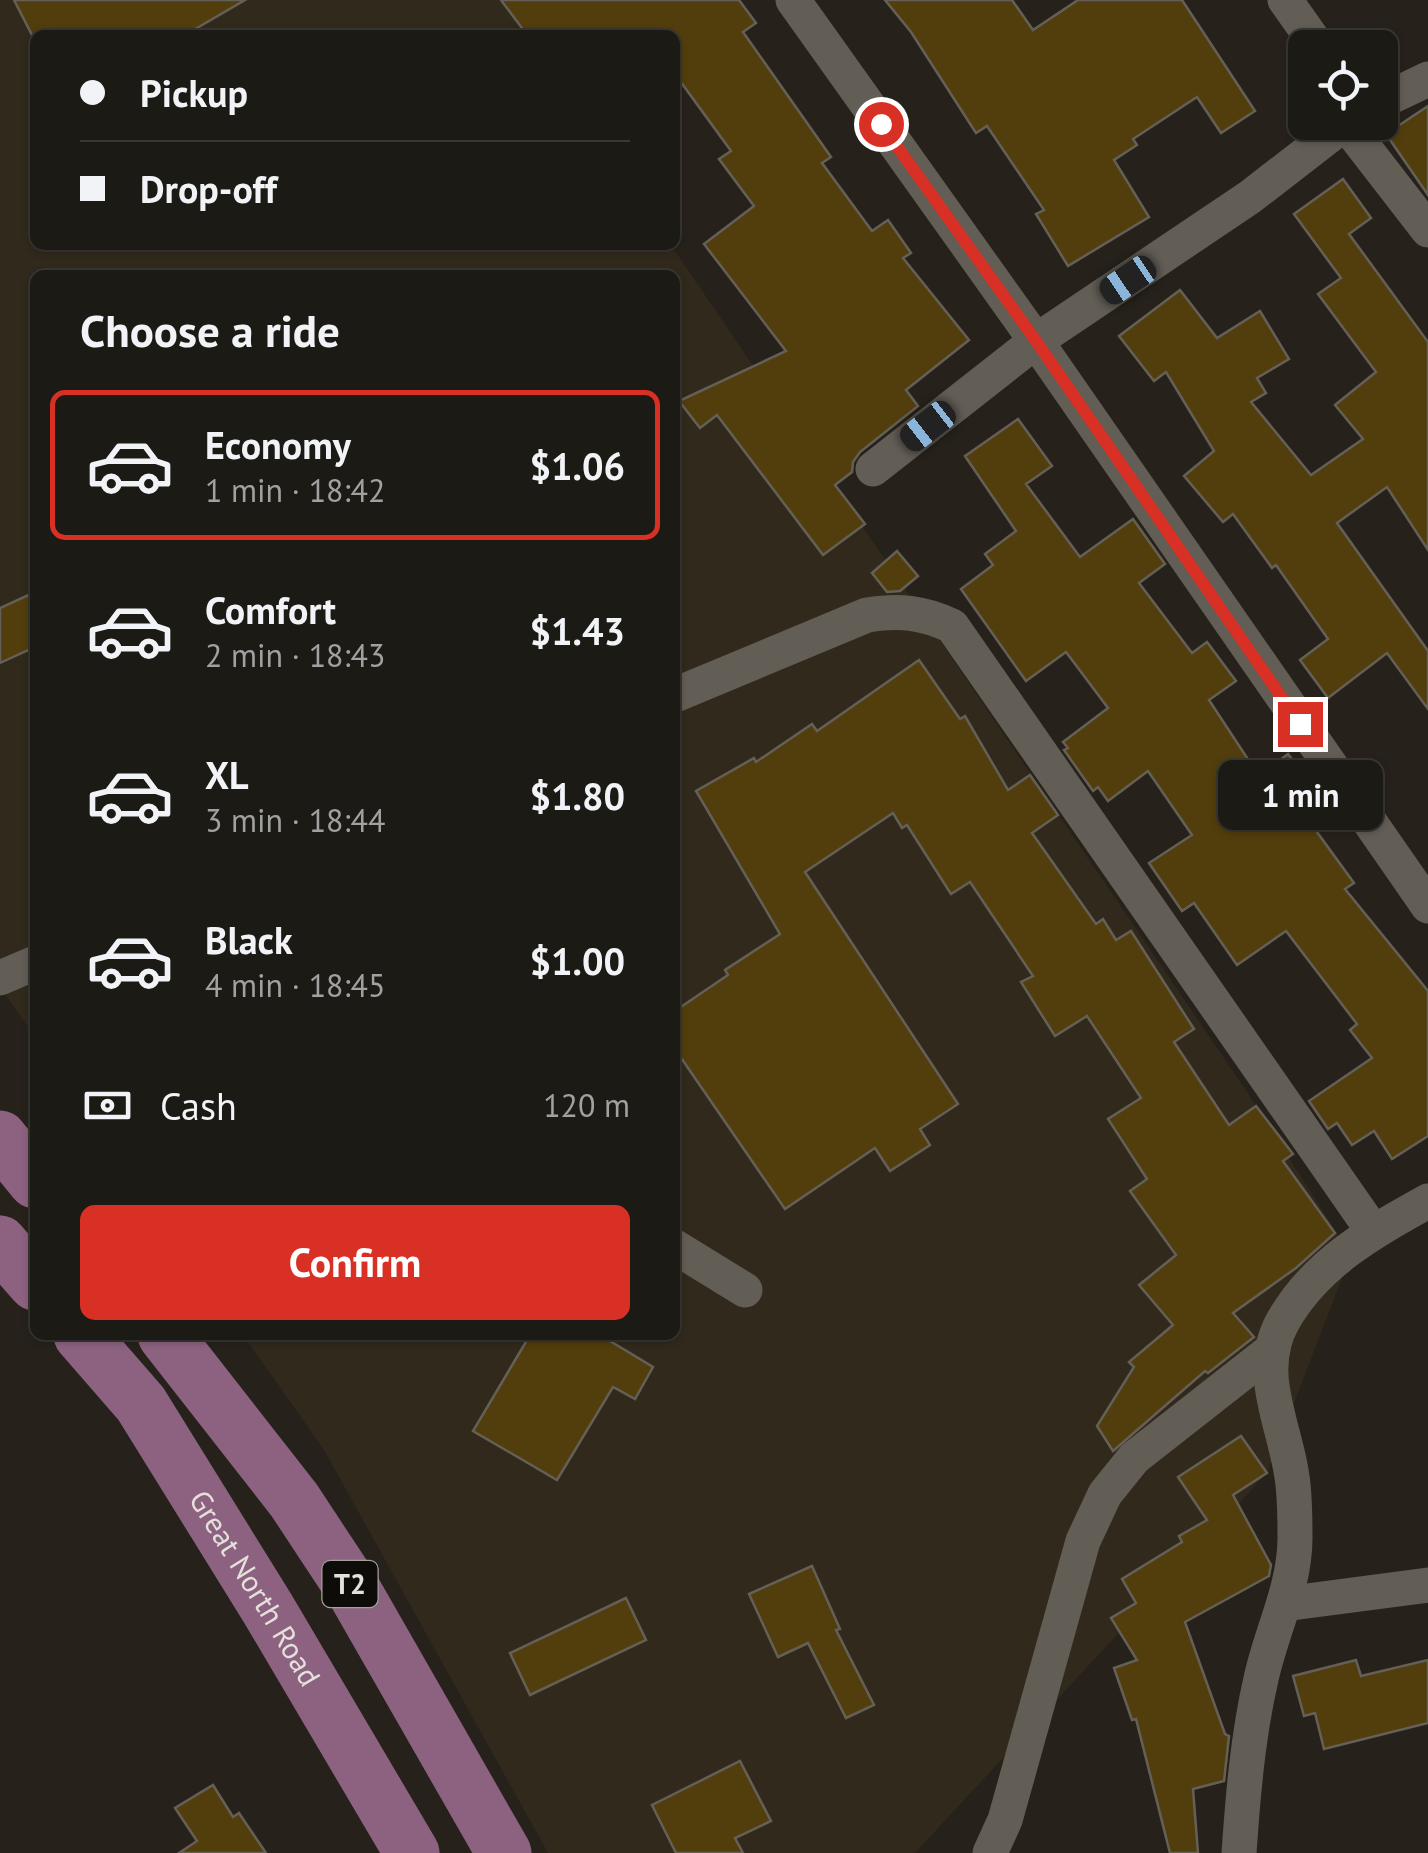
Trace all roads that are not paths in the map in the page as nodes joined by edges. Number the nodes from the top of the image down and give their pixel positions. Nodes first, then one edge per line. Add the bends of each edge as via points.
1 (792, 0) edge
2 (1286, 0) edge
3 (1307, 30) edge
4 (1428, 79) edge
5 (1398, 93) edge
6 (1324, 140) edge
7 (1359, 140) edge
8 (1428, 230) edge
9 (1036, 341) junction
10 (873, 469) dead end
11 (680, 693) edge
12 (1428, 906) edge
13 (30, 966) edge
14 (0, 978) edge
15 (0, 1138) edge
16 (30, 1174) edge
17 (1428, 1201) edge
18 (1373, 1230) junction
19 (0, 1243) edge
20 (680, 1250) edge
21 (30, 1277) edge
22 (745, 1290) dead end
23 (84, 1340) edge
24 (170, 1340) edge
25 (1274, 1349) junction
26 (1428, 1585) edge
27 (1284, 1604) junction
28 (412, 1853) edge
29 (504, 1853) edge
30 (990, 1853) edge
31 (1240, 1853) edge

1 - 9 street
2 - 3 street
4 - 5 street
6 - 9 street via 1250,198
7 - 8 street
9 - 10 street
9 - 12 street
11 - 18 street via 867,615 898,610 952,626
13 - 14 street
15 - 16 main road
17 - 18 street
18 - 25 street via 1311,1284 1282,1322
19 - 21 main road
20 - 22 street
23 - 28 main road, Great North Road via 142,1404
24 - 29 main road, T2 via 294,1500 354,1591
25 - 27 street via 1270,1388 1292,1477 1295,1543
25 - 30 street via 1134,1458 1104,1494 1083,1542
26 - 27 street
27 - 31 street via 1261,1677

